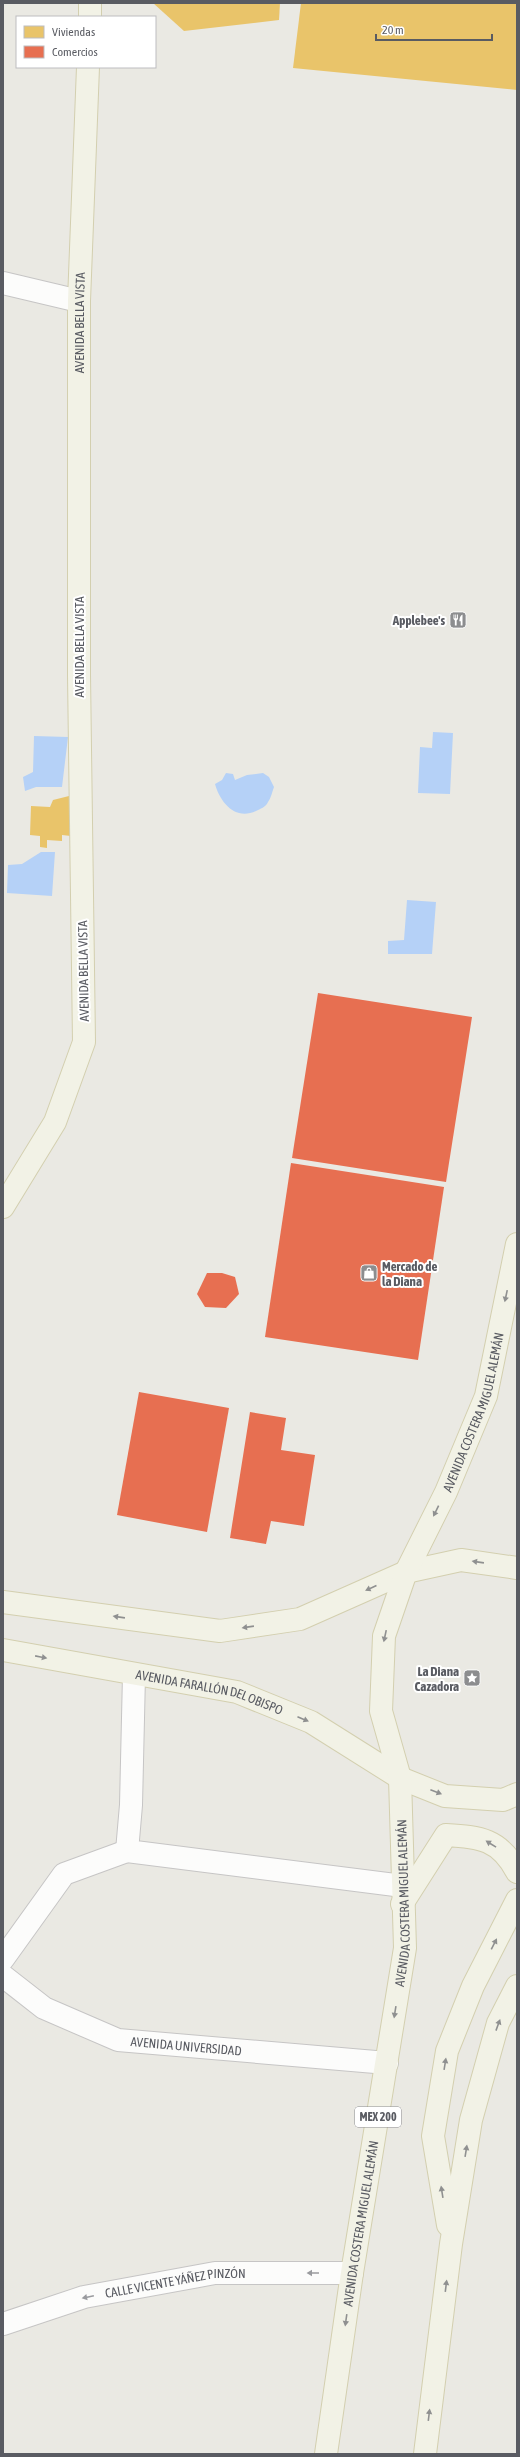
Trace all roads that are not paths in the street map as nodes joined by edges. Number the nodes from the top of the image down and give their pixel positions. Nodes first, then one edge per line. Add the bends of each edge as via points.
1 (90, 3) edge
2 (90, 16) edge
3 (88, 68) edge
4 (3, 284) edge
5 (79, 300) junction
6 (3, 1207) edge
7 (517, 1244) edge
8 (517, 1568) edge
9 (406, 1572) junction
10 (3, 1602) edge
11 (3, 1650) edge
12 (134, 1675) junction
13 (400, 1778) junction
14 (517, 1794) edge
15 (127, 1851) junction
16 (517, 1872) edge
17 (402, 1895) junction
18 (517, 1900) edge
19 (3, 1959) edge
20 (3, 1976) edge
21 (517, 1986) edge
22 (387, 2063) junction
23 (451, 2244) junction
24 (352, 2273) junction
25 (3, 2324) edge
26 (326, 2454) edge
27 (425, 2454) edge

1 - 2 main road
3 - 5 main road, AVENIDA BELLA VISTA
4 - 5 street
5 - 6 main road, AVENIDA BELLA VISTA via 78,675 84,1042 55,1122
7 -> 9 main road, AVENIDA COSTERA MIGUEL ALEMÁN via 486,1396 446,1492
8 -> 9 main road via 462,1560
9 -> 10 main road via 300,1619 220,1631
9 -> 13 main road, AVENIDA COSTERA MIGUEL ALEMÁN via 384,1636 381,1711
11 -> 12 main road, AVENIDA FARALLÓN DEL OBISPO
12 -> 13 main road, AVENIDA FARALLÓN DEL OBISPO via 237,1692 311,1722
12 - 15 street via 131,1805
13 -> 14 main road, AVENIDA FARALLÓN DEL OBISPO via 445,1796 503,1800
13 - 17 main road, AVENIDA COSTERA MIGUEL ALEMÁN / MEX 200
15 - 17 street
15 - 19 street via 64,1874
16 -> 17 main road via 508,1855 480,1837 446,1835
17 -> 22 main road, AVENIDA COSTERA MIGUEL ALEMÁN / MEX 200 via 405,1948
23 -> 18 main road via 433,2136 447,2051 473,1986
20 - 22 street, AVENIDA UNIVERSIDAD via 44,2008 118,2040
23 -> 21 main road via 471,2120 498,2023
22 - 24 main road, AVENIDA COSTERA MIGUEL ALEMÁN / MEX 200
27 -> 23 main road
24 -> 25 street, CALLE VICENTE YÁÑEZ PINZÓN via 215,2273 84,2297
24 -> 26 main road, AVENIDA COSTERA MIGUEL ALEMÁN / MEX 200

